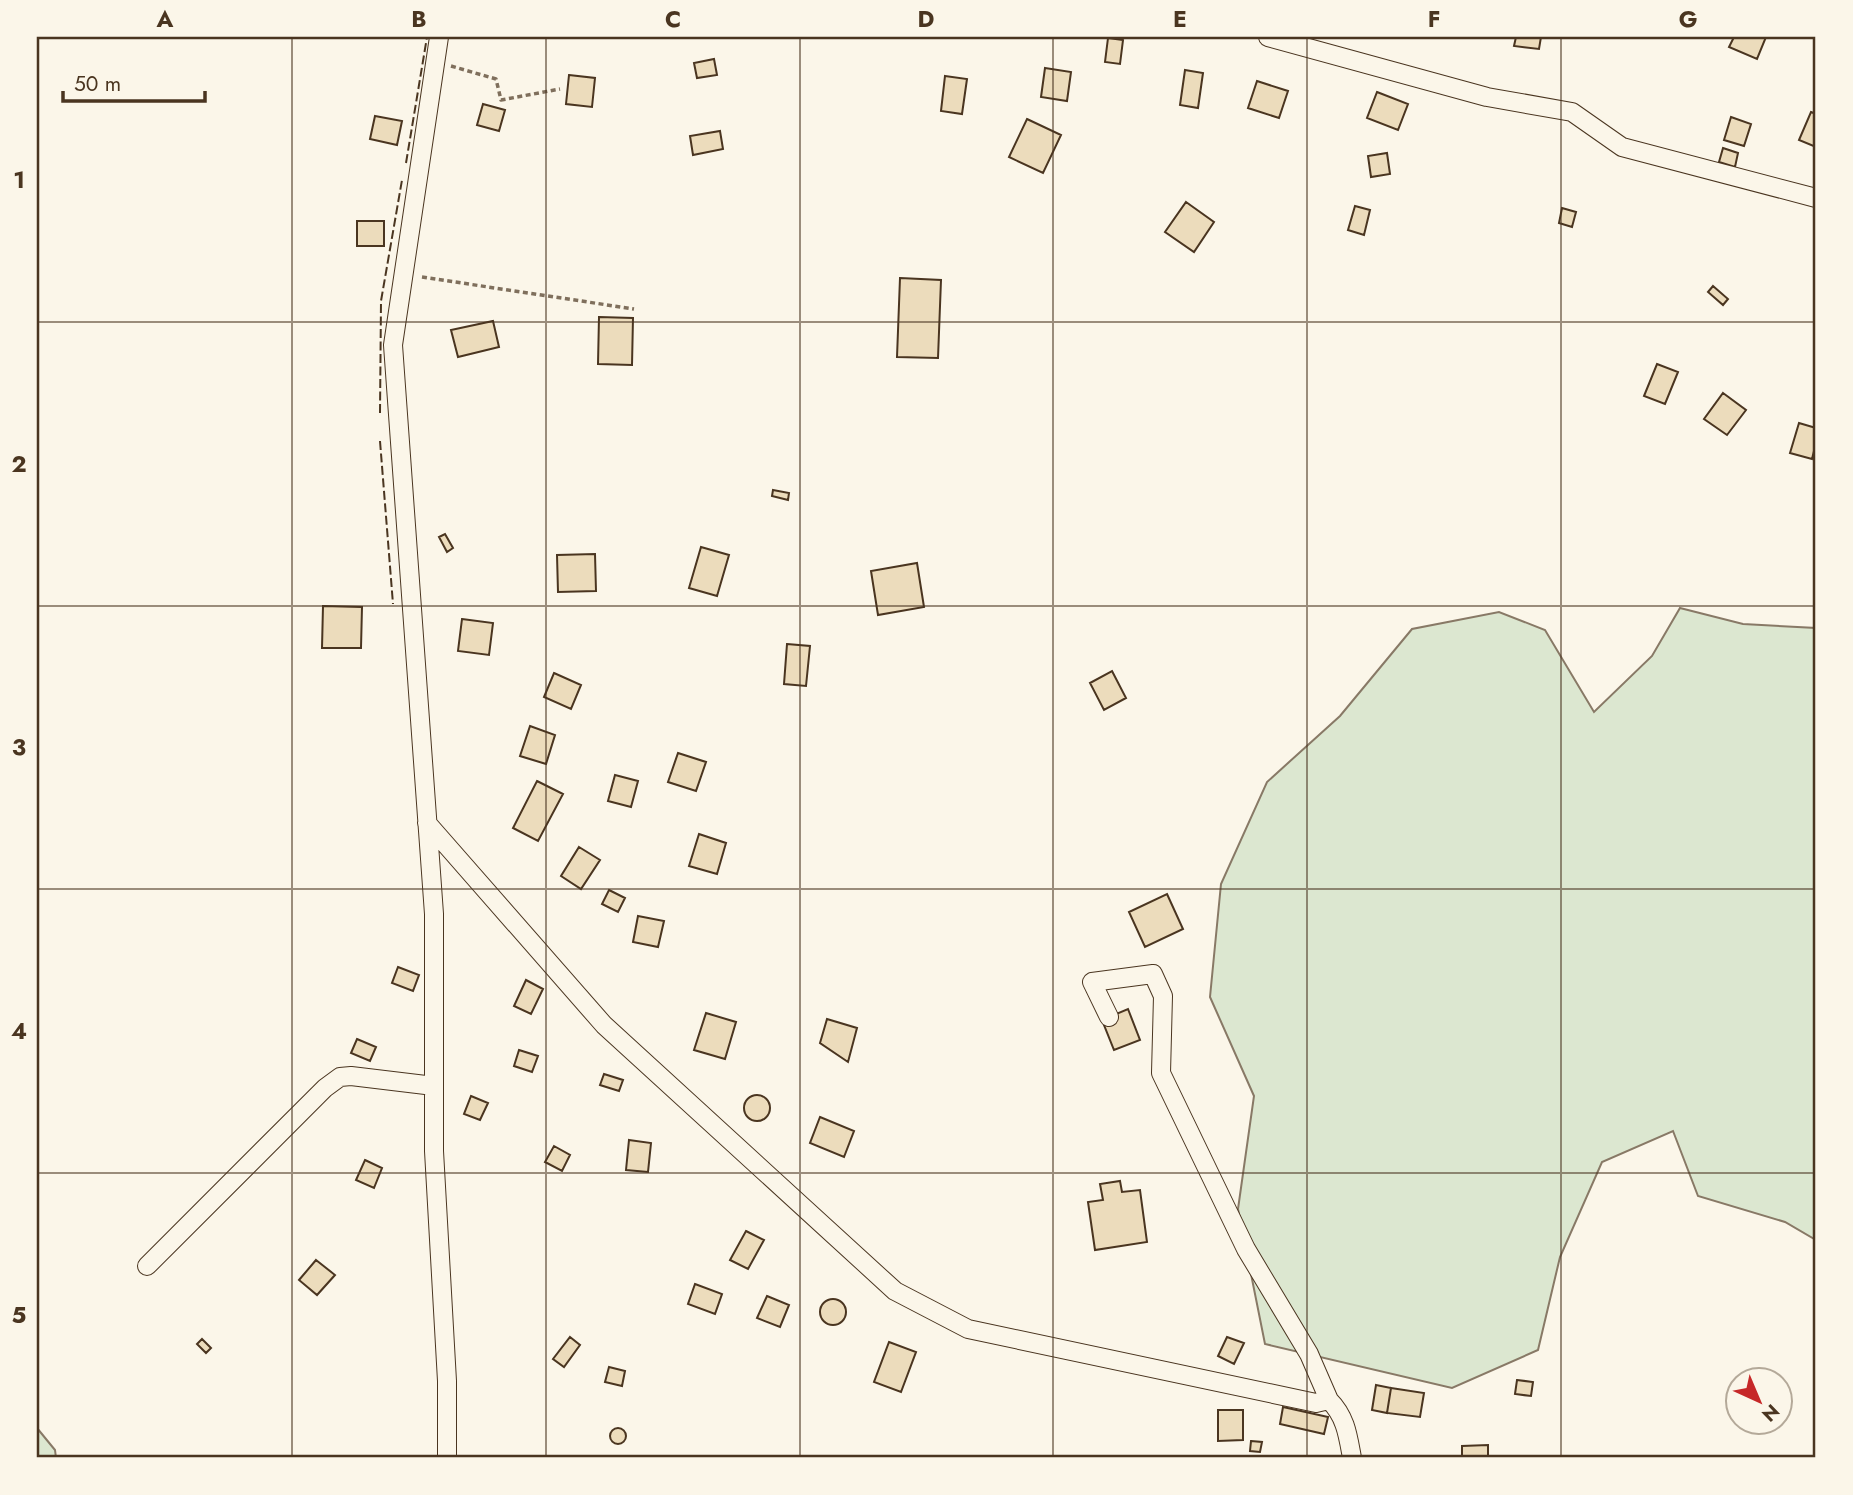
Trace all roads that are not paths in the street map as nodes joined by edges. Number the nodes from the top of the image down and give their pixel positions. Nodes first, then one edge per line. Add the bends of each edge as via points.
1 (439, 37) edge
2 (1268, 37) edge
3 (1816, 198) edge
4 (427, 823) junction
5 (1109, 1017) dead end
6 (434, 1086) junction
7 (147, 1266) dead end
8 (1329, 1400) junction
9 (447, 1458) edge
10 (1352, 1458) edge

1 - 4 street via 393,345
2 - 3 street via 1487,97 1572,112 1622,147
4 - 6 street via 434,914
4 - 8 street via 604,1025 895,1291 968,1329 1316,1404
5 - 8 street via 1092,982 1153,974 1163,996 1161,1073 1246,1250 1309,1354
6 - 7 street via 340,1077
6 - 9 street
8 - 10 street via 1340,1410

